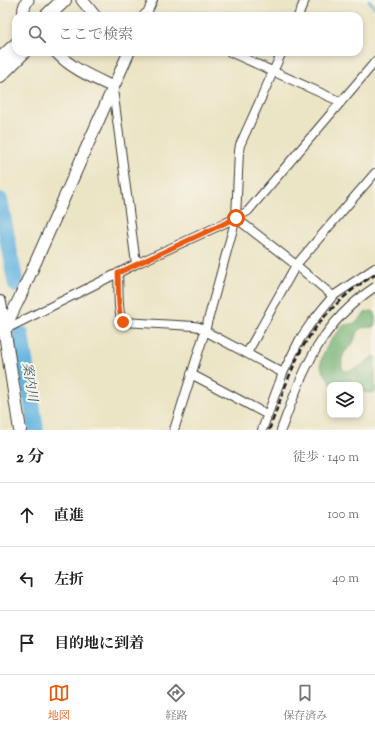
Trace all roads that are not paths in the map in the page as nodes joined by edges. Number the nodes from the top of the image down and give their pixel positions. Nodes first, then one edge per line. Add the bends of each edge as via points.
1 (28, 0) edge
2 (64, 0) edge
3 (75, 0) edge
4 (82, 0) edge
5 (153, 0) edge
6 (305, 0) edge
7 (24, 12) edge
8 (51, 12) edge
9 (63, 12) edge
10 (92, 12) edge
11 (149, 12) edge
12 (300, 12) edge
13 (12, 49) edge
14 (19, 56) edge
15 (60, 56) edge
16 (126, 56) edge
17 (239, 56) edge
18 (280, 56) edge
19 (0, 60) edge
20 (375, 62) edge
21 (273, 72) junction
22 (0, 75) edge
23 (113, 87) junction
24 (341, 102) junction
25 (375, 173) edge
26 (236, 218) junction
27 (136, 264) junction
28 (296, 265) junction
29 (375, 268) edge
30 (118, 273) junction
31 (375, 287) edge
32 (333, 296) junction
33 (0, 302) edge
34 (4, 330) junction
35 (205, 331) junction
36 (246, 353) junction
37 (283, 373) junction
38 (191, 374) junction
39 (268, 415) junction
40 (20, 430) edge
41 (174, 430) edge
42 (262, 430) edge
43 (281, 430) edge

1 - 7 street
2 - 8 highway
3 - 9 highway
4 - 10 street
5 - 11 street
6 - 12 street
13 - 19 highway
14 - 22 highway
15 - 23 street via 78,70
16 - 23 street
17 - 21 street
18 - 21 street
20 - 24 street
21 - 24 street
21 - 26 street via 240,145
23 - 27 street
23 - 34 street
24 - 26 street via 248,210
25 - 28 street
26 - 27 street
26 - 28 street
26 - 35 street
27 - 30 street
28 - 32 street
28 - 36 street
29 - 32 street
30 - 34 street
30 - 35 street via 123,322 194,326
31 - 43 street via 344,311 326,332 308,362
32 - 37 street via 300,339
33 - 34 main road
34 - 40 main road
35 - 36 street
35 - 38 street
36 - 37 street
37 - 39 street
38 - 39 street
38 - 41 street
39 - 42 street

